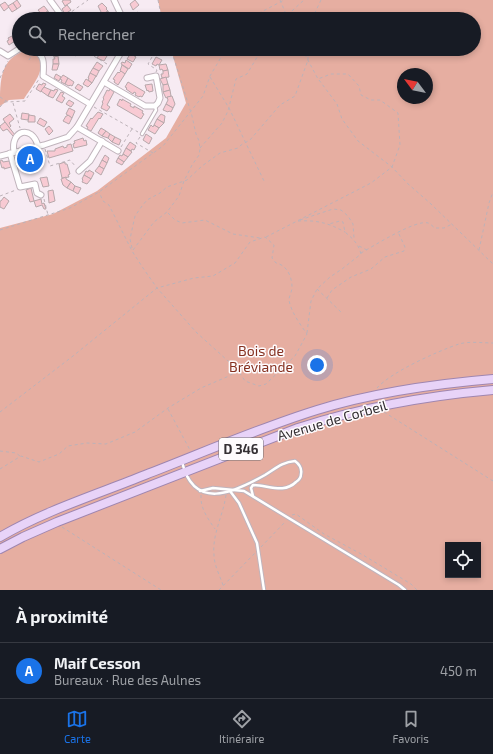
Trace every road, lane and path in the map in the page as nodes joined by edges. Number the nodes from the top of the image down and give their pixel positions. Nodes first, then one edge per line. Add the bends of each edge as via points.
1 (50, 0) edge
2 (88, 0) edge
3 (114, 0) edge
4 (158, 0) edge
5 (284, 0) edge
6 (304, 0) edge
7 (321, 0) edge
8 (281, 1) edge
9 (59, 12) edge
10 (71, 12) edge
11 (120, 12) edge
12 (161, 12) edge
13 (261, 12) edge
14 (285, 12) edge
15 (290, 12) edge
16 (315, 12) edge
17 (0, 51) edge
18 (12, 53) edge
19 (8, 56) junction
20 (31, 56) edge
21 (41, 56) edge
22 (93, 56) edge
23 (119, 56) edge
24 (153, 56) edge
25 (173, 56) edge
26 (222, 56) edge
27 (258, 56) edge
28 (306, 56) edge
29 (308, 56) edge
30 (29, 60) dead end
31 (308, 60) junction
32 (112, 68) junction
33 (43, 76) junction
34 (156, 76) junction
35 (210, 77) junction
36 (0, 78) edge
37 (147, 78) dead end
38 (318, 80) junction
39 (104, 82) junction
40 (0, 97) edge
41 (8, 102) junction
42 (13, 102) junction
43 (90, 104) junction
44 (155, 106) junction
45 (0, 107) edge
46 (229, 108) junction
47 (191, 112) junction
48 (78, 127) junction
49 (133, 129) junction
50 (22, 133) junction
51 (142, 134) junction
52 (102, 141) junction
53 (244, 143) junction
54 (44, 145) junction
55 (38, 146) junction
56 (200, 149) junction
57 (118, 151) joint
58 (12, 153) junction
59 (154, 153) junction
60 (0, 156) edge
61 (392, 167) junction
62 (79, 171) joint
63 (184, 181) junction
64 (264, 181) dead end
65 (20, 187) junction
66 (99, 192) junction
67 (493, 192) edge
68 (41, 195) joint
69 (0, 196) edge
70 (167, 212) junction
71 (48, 215) junction
72 (298, 221) junction
73 (329, 224) junction
74 (452, 224) junction
75 (0, 230) edge
76 (345, 232) junction
77 (398, 232) junction
78 (265, 237) junction
79 (262, 238) junction
80 (354, 239) junction
81 (359, 245) junction
82 (367, 250) junction
83 (479, 250) junction
84 (132, 251) junction
85 (361, 254) junction
86 (493, 264) edge
87 (157, 288) junction
88 (317, 289) junction
89 (327, 298) junction
90 (342, 313) dead end
91 (307, 334) junction
92 (493, 343) edge
93 (238, 370) junction
94 (493, 379) edge
95 (493, 390) edge
96 (369, 396) junction
97 (168, 408) junction
98 (379, 409) dead end
99 (0, 412) edge
100 (0, 452) edge
101 (21, 456) junction
102 (193, 456) junction
103 (181, 461) junction
104 (0, 469) edge
105 (184, 471) junction
106 (493, 481) edge
107 (231, 490) junction
108 (201, 492) junction
109 (226, 493) junction
110 (253, 496) junction
111 (289, 518) junction
112 (59, 526) dead end
113 (215, 528) dead end
114 (0, 537) edge
115 (0, 549) edge
116 (258, 550) junction
117 (223, 586) junction
118 (161, 590) edge
119 (219, 590) edge
120 (264, 590) edge
121 (405, 590) edge
122 (417, 590) edge

1 - 9 street
2 - 10 path
3 - 11 street
4 - 12 path
5 - 8 path
6 - 15 path
7 - 16 path
8 - 13 path
8 - 14 path
17 - 19 street
18 - 19 street
19 - 36 path via 9,60
20 - 30 path
21 - 33 street via 44,64
22 - 32 path
23 - 32 street
24 - 34 path via 148,64 157,70
25 - 47 path
26 - 35 path
27 - 46 path via 247,74 236,79
28 - 31 path
29 - 31 path
31 - 38 path
31 - 53 path via 295,96 280,105 250,140
32 - 39 street
33 - 42 path via 24,101
33 - 43 street
34 - 37 street
34 - 44 street via 160,98
35 - 46 path
35 - 47 path via 203,96
38 - 61 path via 337,104 342,119 352,134
38 - 61 path via 331,74 348,74 359,86 361,95 371,100 380,100 398,113 400,145
39 - 43 street
39 - 44 street via 145,106
40 - 41 path
41 - 42 path
41 - 45 path via 4,102
42 - 50 path
43 - 48 street
43 - 49 path
44 - 51 lane via 156,110
46 - 53 path
46 - 56 path via 222,123
47 - 56 path
47 - 59 path
48 - 52 street
48 - 54 street via 68,137
49 - 51 path
49 - 57 path
50 - 55 street via 31,134
50 - 58 street via 13,140
51 - 59 path via 136,143
52 - 57 street
52 - 62 street via 90,161
53 - 63 path via 208,160
53 - 64 path
54 - 55 street
54 - 62 path via 50,166 70,160
55 - 58 street
56 - 63 path
58 - 60 street
58 - 65 street
59 - 66 path
61 - 72 path via 372,182
61 - 74 path
63 - 70 path via 179,196
63 - 84 path via 167,187 142,206 135,216 133,225 130,239
65 - 68 street via 35,184 37,193
65 - 69 path via 15,192
66 - 71 path via 70,208
66 - 84 path via 109,205
67 - 83 path
68 - 71 path via 44,197
70 - 79 path via 182,223 205,220 233,234
70 - 84 path via 154,222
71 - 75 path
72 - 73 path via 314,220
72 - 78 path
72 - 80 path via 333,209 341,210 353,224
73 - 76 path
73 - 76 path via 343,222
74 - 77 path via 444,228 435,228 428,222 419,223
74 - 83 path
76 - 80 path
77 - 82 path
77 - 89 path via 405,247 404,251 385,257 371,269 350,277 332,290
78 - 79 path
78 - 91 path via 274,244 272,258 290,274 292,288 289,299 294,315
79 - 87 path via 250,242 235,264 213,276 194,278
80 - 81 path
81 - 82 path
81 - 85 path
82 - 85 path
83 - 86 path
84 - 87 path
85 - 88 path
87 - 93 path via 196,332
87 - 99 path
88 - 89 path
88 - 91 path via 311,300
89 - 90 path
91 - 93 path via 295,356 266,384 259,386 245,381
92 - 96 path via 460,344 420,361 383,381
93 - 97 path
94 - 96 main road, D 346 via 417,387
95 - 105 main road, Avenue de Corbeil / D 346 via 404,400 349,412 298,428
96 - 102 main road, D 346 via 279,422
97 - 101 path via 135,432 106,444 68,446 59,454 39,462
97 - 102 path
98 - 106 path
100 - 101 path via 16,453
101 - 104 path
102 - 103 main road, D 346
103 - 105 lane
103 - 114 main road, D 346 via 40,518
105 - 108 lane via 189,481
105 - 115 main road, Avenue de Corbeil / D 346 via 41,529
107 - 108 lane via 213,488
107 - 109 lane
107 - 110 lane via 244,491
107 - 110 lane via 263,476 283,463 298,463 301,477 292,486 277,488 254,485 251,488
107 - 116 lane
108 - 109 lane
108 - 113 path via 201,502 208,520
109 - 117 path via 215,534 214,556
110 - 111 lane
111 - 116 path
111 - 121 lane
111 - 122 path via 296,514 324,534 363,555
112 - 118 path
116 - 117 path
116 - 120 lane
117 - 119 path

